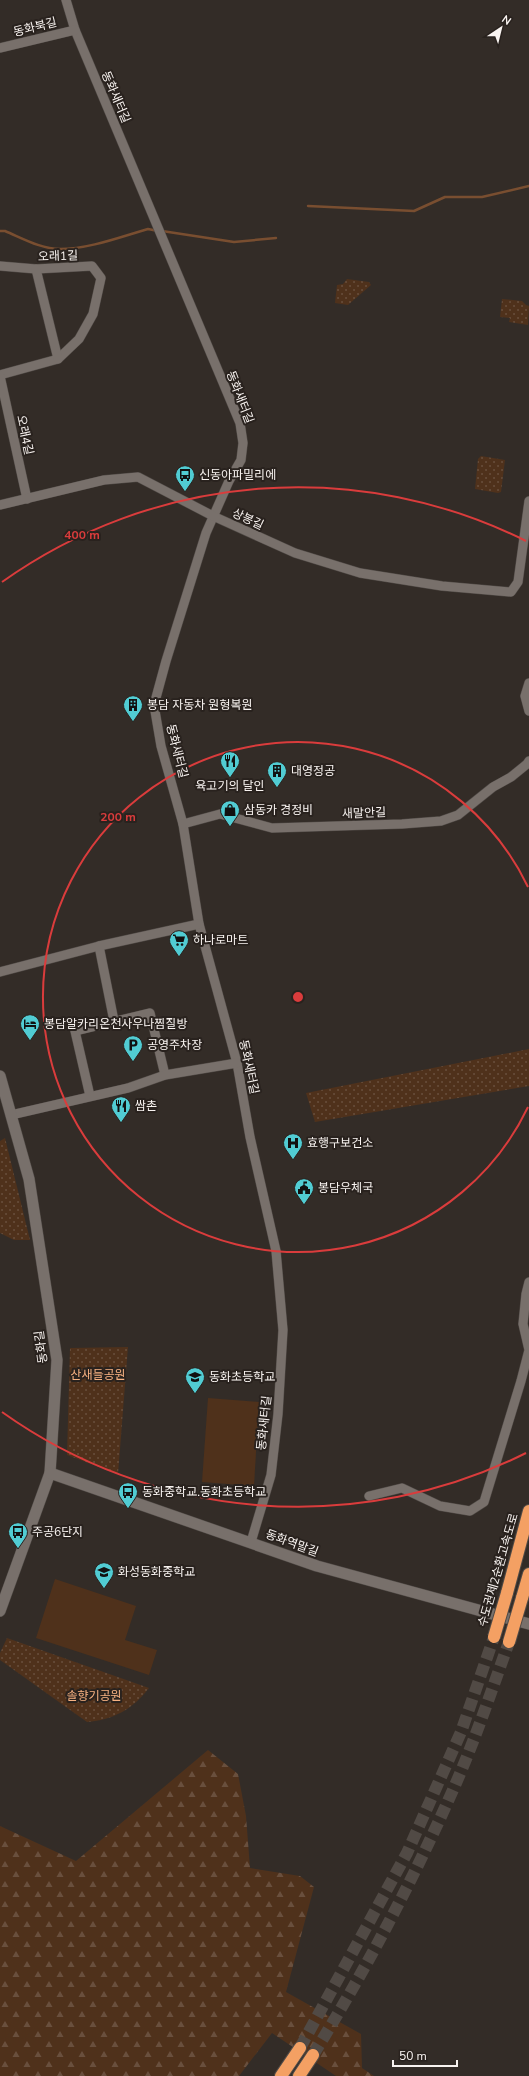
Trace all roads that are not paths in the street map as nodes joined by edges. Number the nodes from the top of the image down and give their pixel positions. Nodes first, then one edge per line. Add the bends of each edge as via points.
1 (66, 0) edge
2 (75, 30) junction
3 (0, 48) edge
4 (0, 266) edge
5 (36, 269) junction
6 (58, 359) junction
7 (0, 376) edge
8 (27, 499) junction
9 (529, 502) edge
10 (0, 505) edge
11 (213, 516) junction
12 (529, 683) edge
13 (529, 711) edge
14 (529, 760) edge
15 (182, 824) junction
16 (199, 924) junction
17 (99, 946) junction
18 (0, 972) edge
19 (114, 1021) junction
20 (237, 1064) junction
21 (165, 1075) junction
22 (0, 1076) edge
23 (90, 1096) junction
24 (11, 1115) junction
25 (529, 1282) edge
26 (50, 1473) junction
27 (370, 1496) dead end
28 (529, 1511) edge
29 (251, 1542) junction
30 (529, 1574) edge
31 (0, 1611) edge
32 (529, 1624) edge
33 (494, 1637) tunnel mouth
34 (509, 1642) tunnel mouth
35 (300, 2048) tunnel mouth
36 (313, 2055) tunnel mouth
37 (281, 2076) edge
38 (299, 2076) edge

1 - 2 street, 동화새터길
2 - 3 street, 동화북길
2 - 11 street, 동화새터길 via 240,423 243,444 241,460
4 - 5 street, 오래1길
5 - 6 street
5 - 6 street, 오래1길 via 92,266 100,278 93,314 79,339
6 - 7 street, 오래1길
7 - 8 street, 오래4길
8 - 10 street, 상봉길
8 - 11 street, 상봉길 via 104,480 138,477
9 - 11 street, 상봉길 via 518,582 511,592 492,592 360,573 294,553
11 - 15 street, 동화새터길 via 168,653 154,705 161,746
12 - 13 street via 525,696
14 - 15 street, 새말안길 via 464,811 441,821 272,828 220,814
15 - 16 street, 동화새터길
16 - 17 street
16 - 20 street, 동화새터길
17 - 18 street
17 - 19 street
19 - 21 street via 150,1013
19 - 23 street via 75,1032
20 - 21 street
20 - 29 street, 동화새터길 via 250,1137 276,1251 284,1330 271,1475
21 - 23 street via 128,1088
22 - 24 street, 동화길
23 - 24 street
24 - 26 street, 동화길 via 29,1179 57,1360
25 - 27 street via 523,1324 529,1350 484,1502 470,1511 440,1506 402,1488
26 - 29 street, 동화역말길
26 - 31 street, 동화길
28 - 33 highway, 수도권제2순환고속도로, bridge
29 - 32 street, 동화역말길 via 317,1566
30 - 34 highway, bridge
35 - 37 highway
36 - 38 highway

